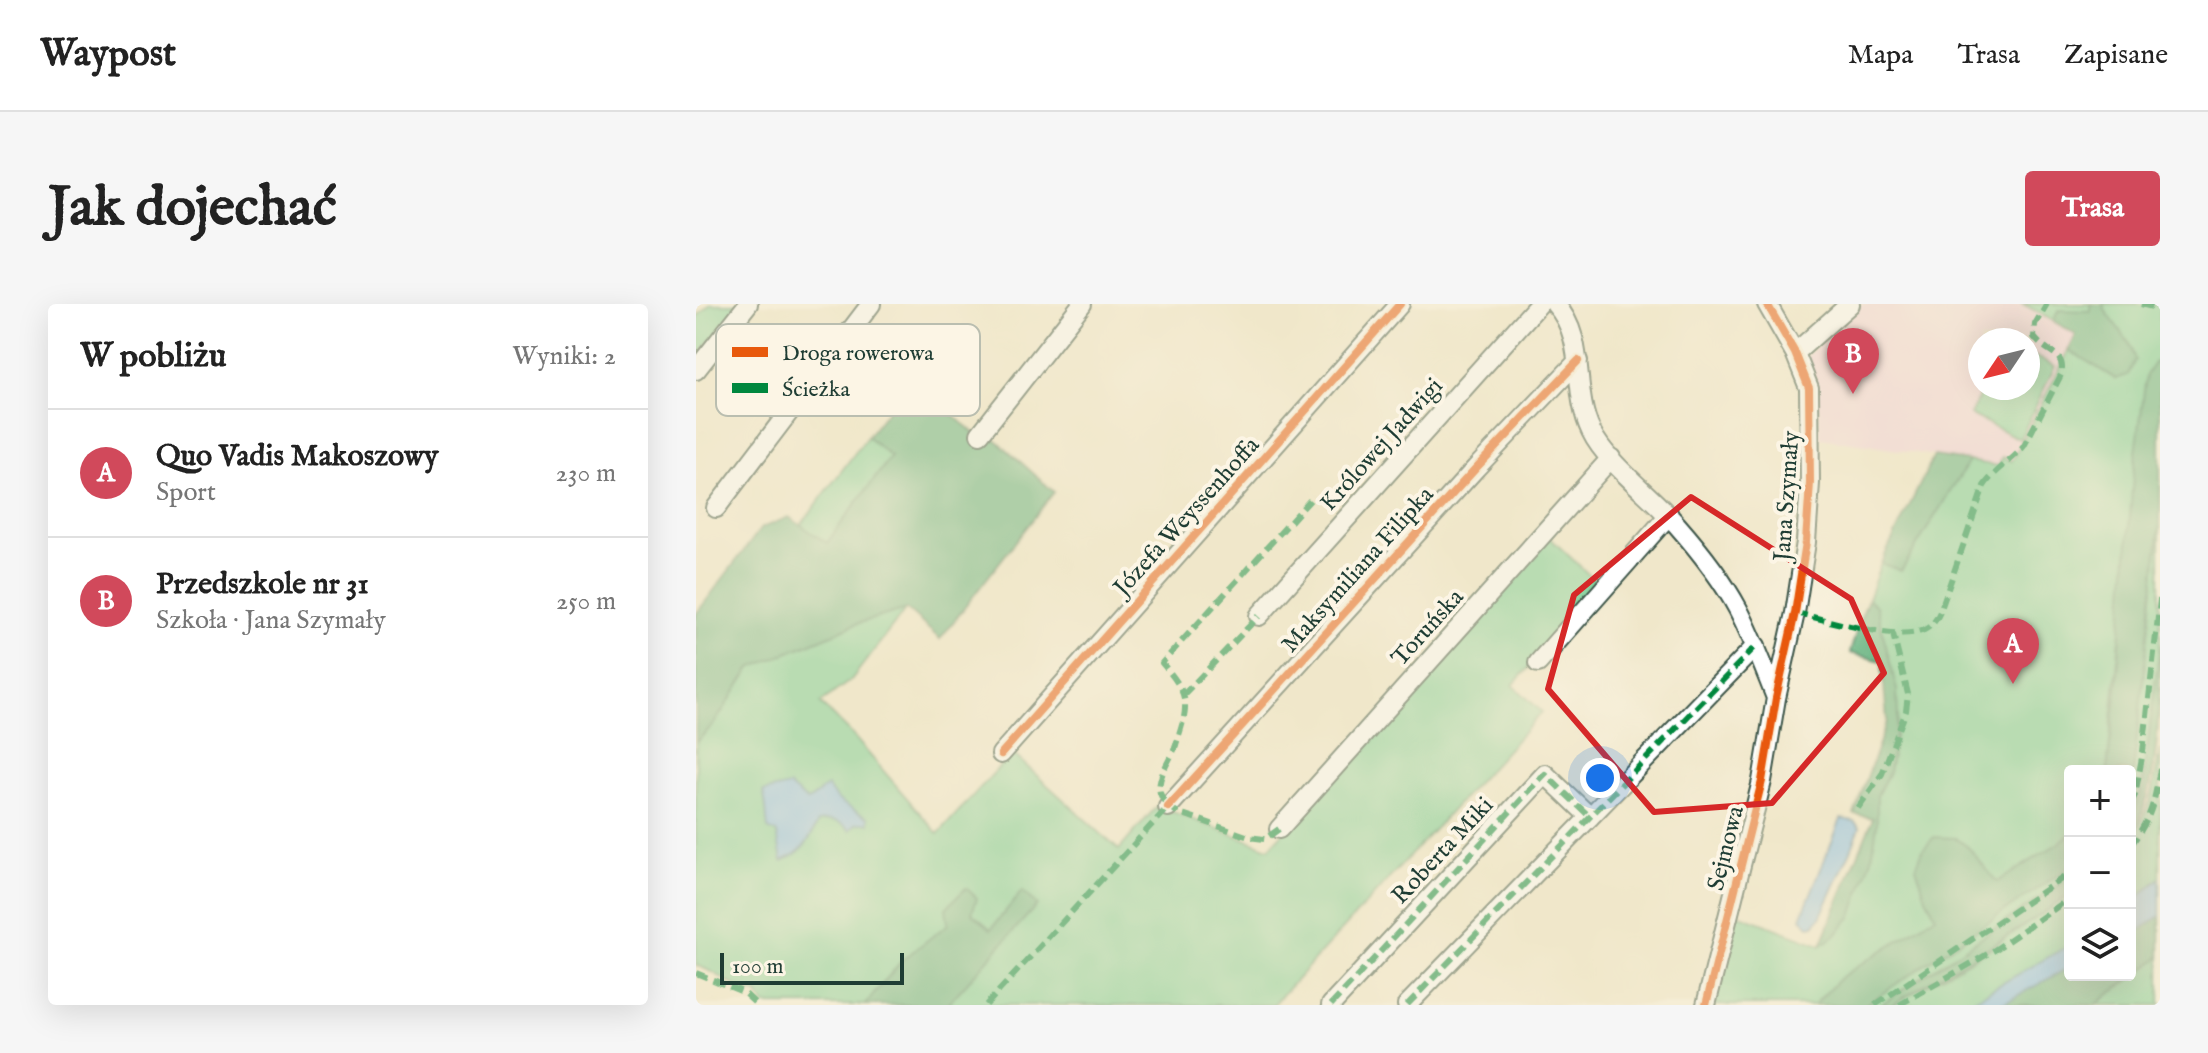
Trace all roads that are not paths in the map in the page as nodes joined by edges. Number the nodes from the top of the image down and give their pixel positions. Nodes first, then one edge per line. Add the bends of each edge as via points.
1 (748, 304) edge
2 (871, 304) edge
3 (1082, 304) edge
4 (1400, 304) edge
5 (1539, 304) edge
6 (1555, 304) edge
7 (1767, 304) edge
8 (1850, 304) edge
9 (732, 324) edge
10 (856, 324) edge
11 (716, 345) edge
12 (1795, 353) junction
13 (1578, 361) junction
14 (696, 370) edge
15 (1553, 387) junction
16 (786, 416) edge
17 (1585, 417) junction
18 (980, 434) dead end
19 (1611, 458) junction
20 (716, 508) dead end
21 (1669, 515) junction
22 (1259, 616) dead end
23 (1756, 646) junction
24 (1538, 663) dead end
25 (1776, 698) junction
26 (1001, 754) dead end
27 (1168, 807) dead end
28 (1590, 817) junction
29 (1279, 829) dead end
30 (1331, 1005) edge
31 (1407, 1005) edge
32 (1706, 1005) edge

1 - 9 street
2 - 10 street
3 - 18 street
4 - 26 street, Józefa Weyssenhoffa
5 - 22 street, Królowej Jadwigi
6 - 13 street via 1570,327
7 - 12 street, Jana Szymały
8 - 12 street
11 - 14 street
12 - 25 street, Jana Szymały via 1809,388 1810,483 1797,599
13 - 15 street, Maksymiliana Filipka
13 - 17 street
15 - 17 street
15 - 27 street, Maksymiliana Filipka
16 - 20 street
17 - 19 street
19 - 21 street
19 - 29 street, Toruńska
21 - 23 street via 1736,605
21 - 24 street
23 - 25 street
23 - 28 street
25 - 32 street, Sejmowa via 1762,781
28 - 30 street, Roberta Miki via 1545,774
28 - 31 street

